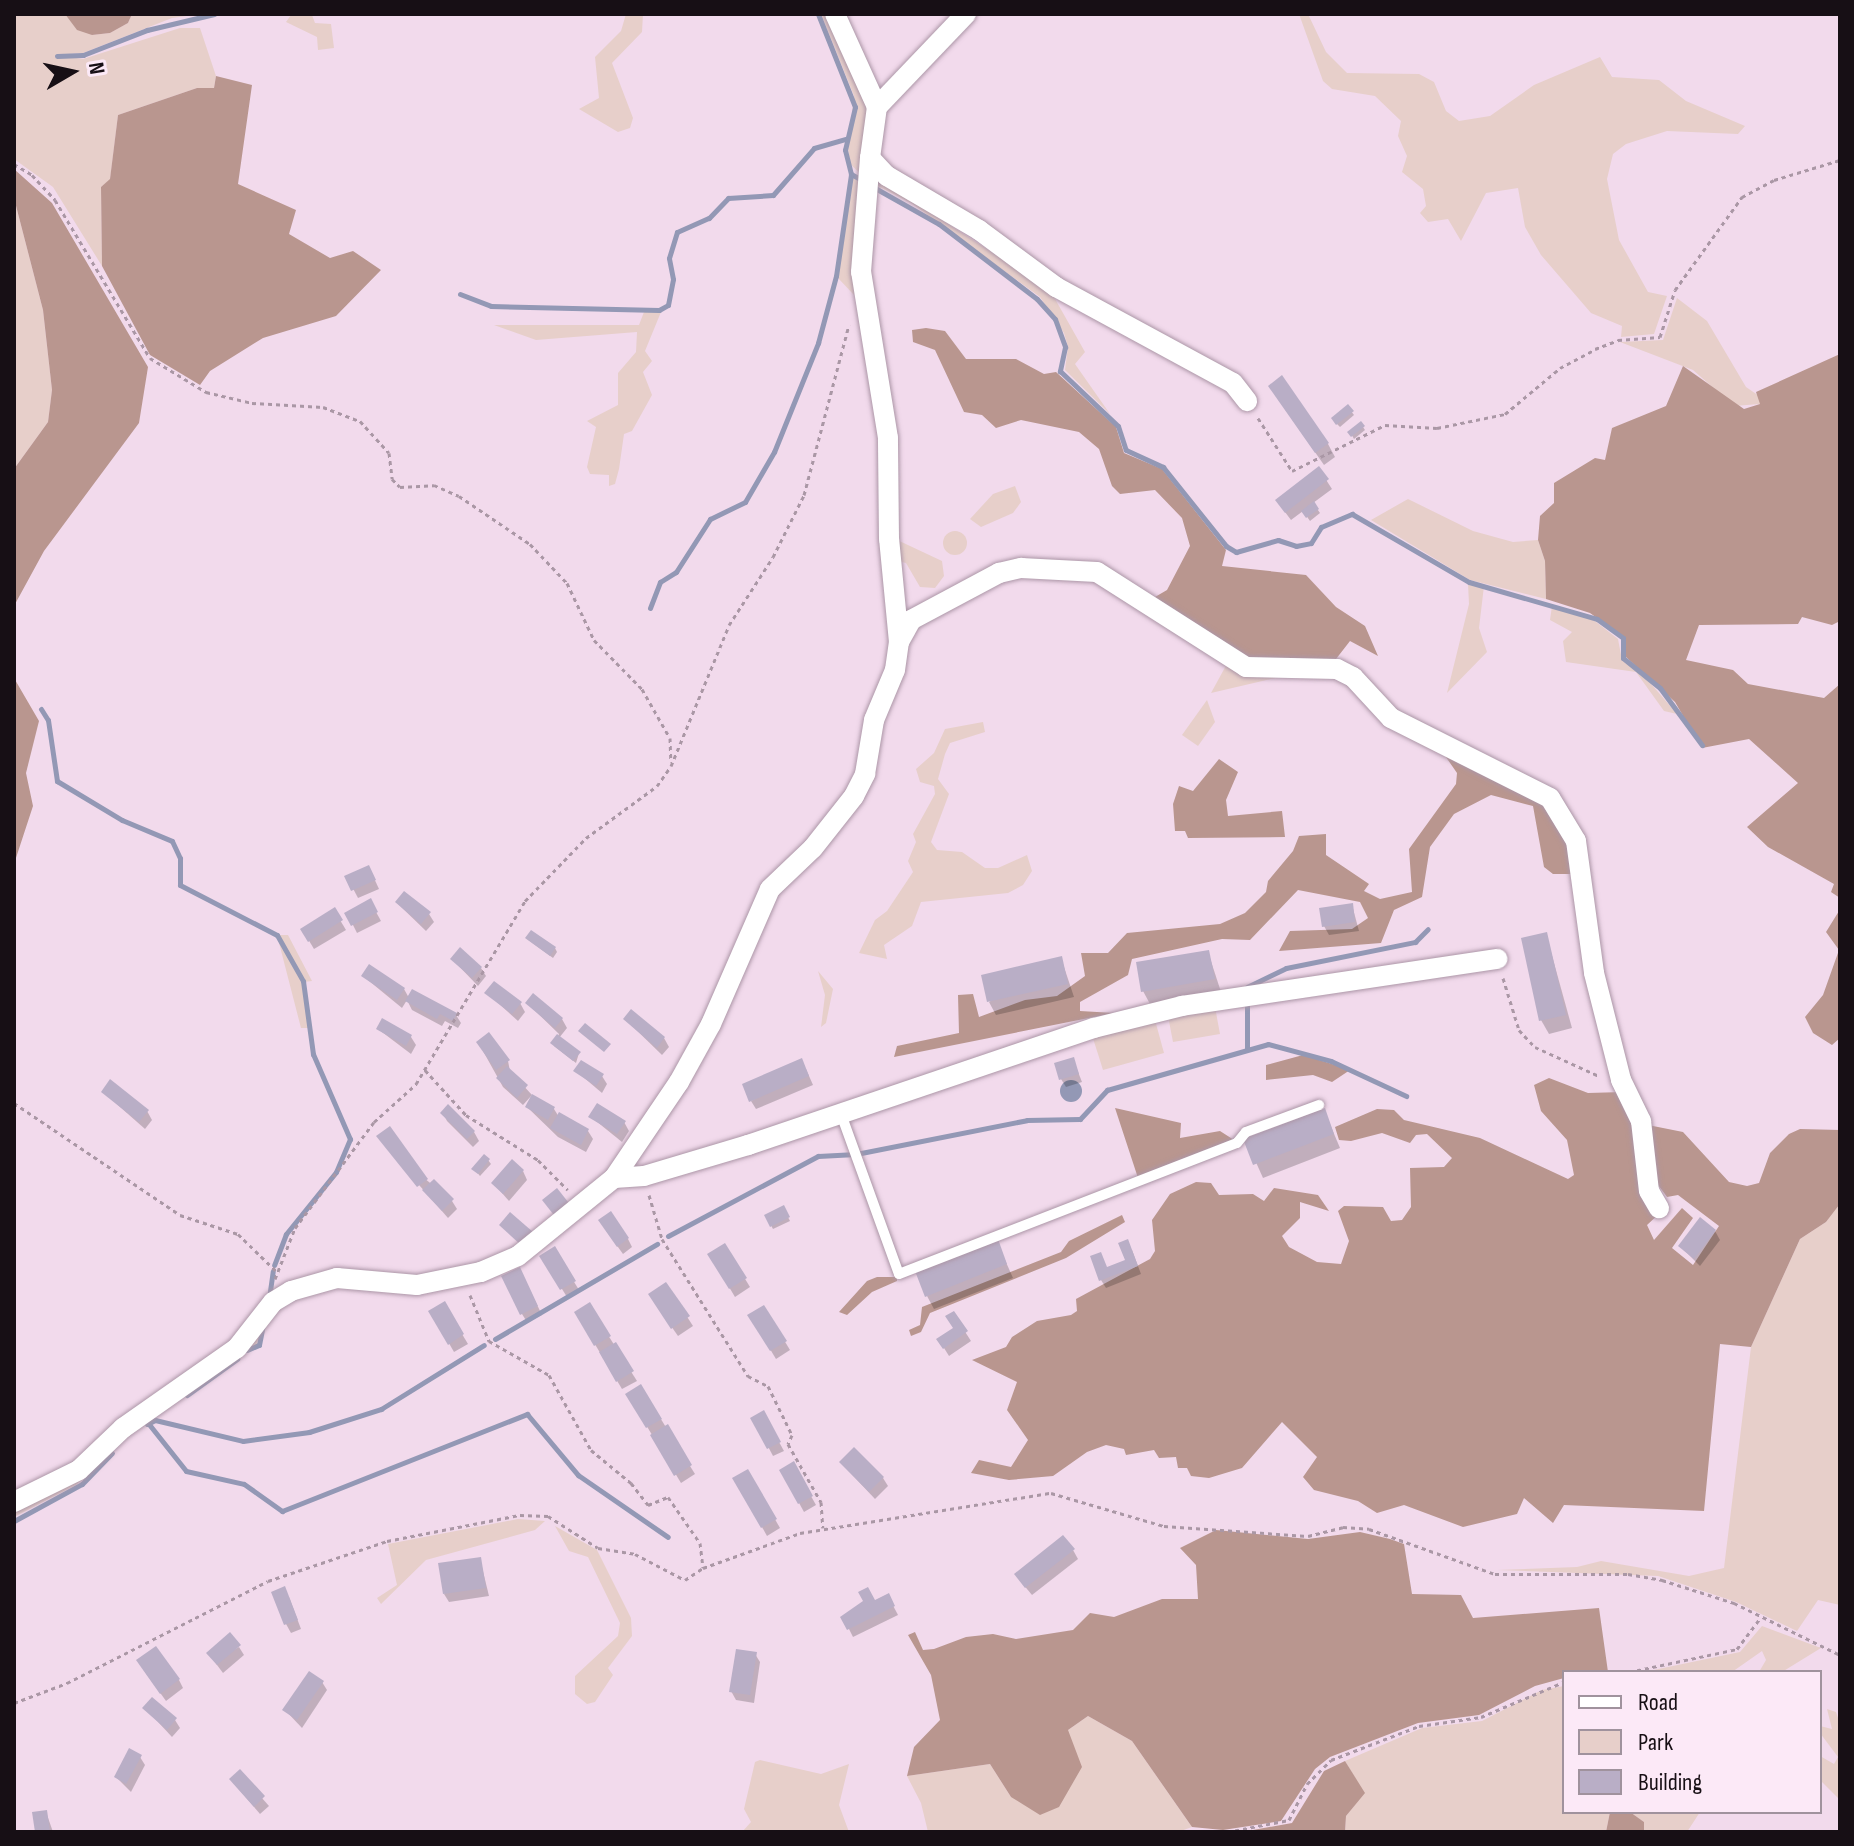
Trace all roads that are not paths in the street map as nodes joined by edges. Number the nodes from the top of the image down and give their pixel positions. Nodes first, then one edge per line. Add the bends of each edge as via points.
1 (835, 14) edge
2 (966, 14) edge
3 (877, 107) junction
4 (870, 158) junction
5 (1247, 401) road end
6 (899, 642) junction
7 (1498, 959) road end
8 (1319, 1105) dead end
9 (841, 1114) junction
10 (614, 1178) junction
11 (1659, 1208) dead end
12 (14, 1502) edge

1 - 3 street
2 - 3 street
3 - 4 street
4 - 5 street via 887,176 979,230 1056,287 1233,383
4 - 6 street via 863,289 888,438 889,539
6 - 10 street via 895,670 874,720 865,774 854,796 813,848 770,889 711,1024
6 - 11 street via 911,620 999,573 1079,570 1116,580 1246,667 1316,665 1353,677 1391,718 1550,798 1576,841 1594,973 1621,1080 1641,1121 1649,1191
7 - 9 street via 1182,1006 1094,1028
8 - 9 lane via 1246,1132 1237,1143 899,1274
9 - 10 street via 644,1176
10 - 12 street via 518,1256 463,1276 417,1285 337,1278 313,1282 273,1302 237,1348 123,1428 61,1482

